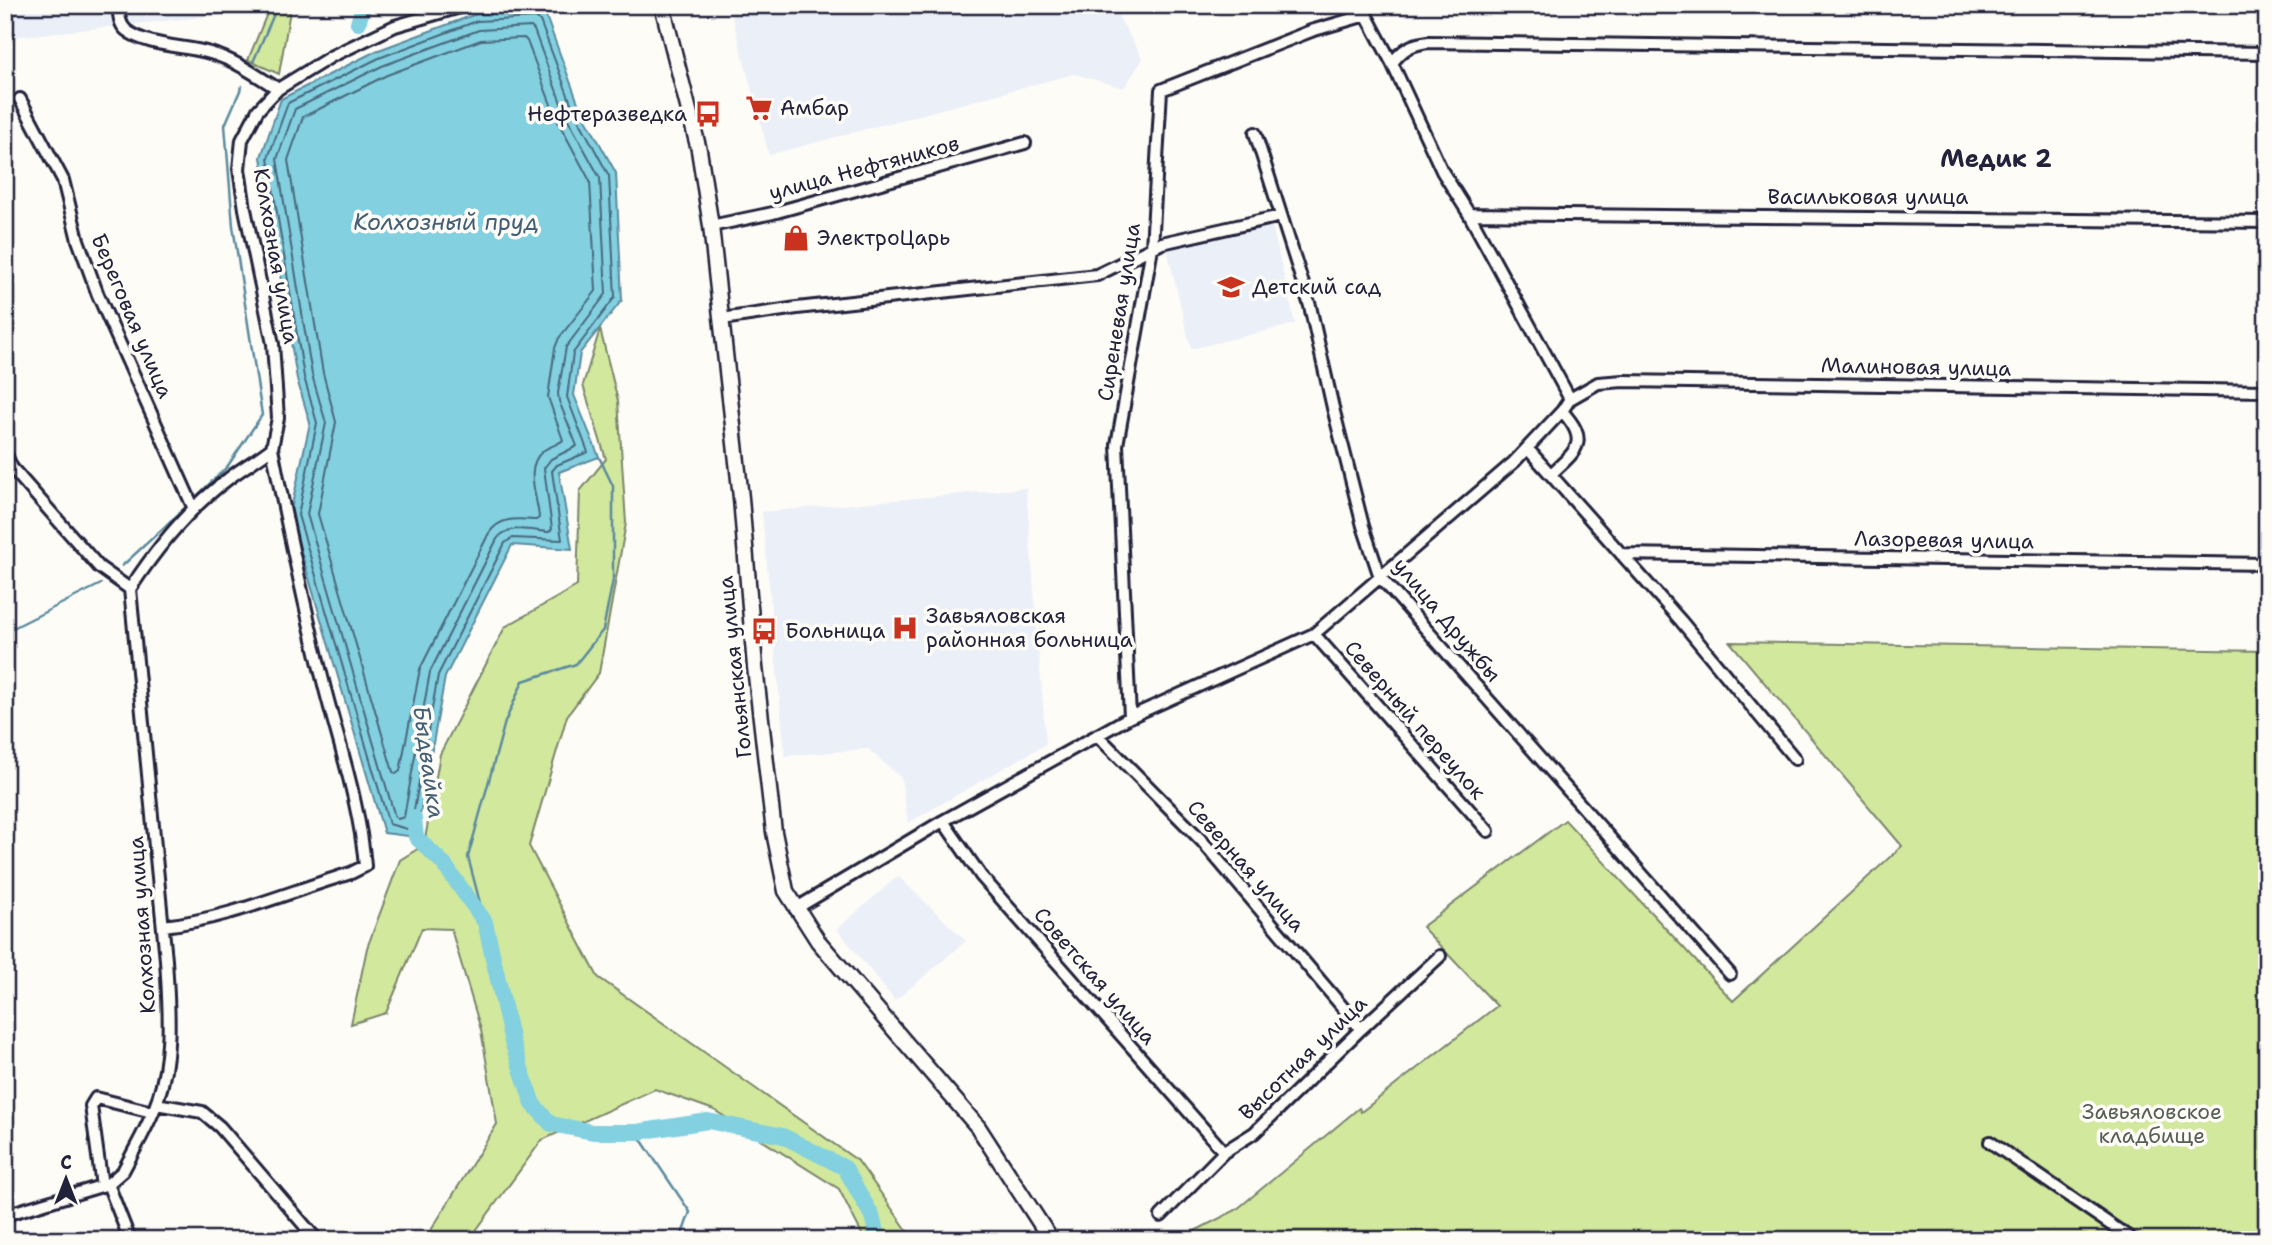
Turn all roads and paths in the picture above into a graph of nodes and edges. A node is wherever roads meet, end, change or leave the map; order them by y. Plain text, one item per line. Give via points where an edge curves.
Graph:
1 (118, 5) edge
2 (467, 5) edge
3 (662, 5) edge
4 (1364, 10) edge
5 (2267, 53) edge
6 (1392, 63) junction
7 (278, 89) junction
8 (20, 99) dead end
9 (1255, 132) dead end
10 (1026, 143) dead end
11 (1469, 214) junction
12 (1281, 216) junction
13 (2267, 222) edge
14 (711, 226) junction
15 (1152, 248) junction
16 (722, 319) junction
17 (2267, 391) edge
18 (1570, 399) junction
19 (1562, 411) junction
20 (272, 448) junction
21 (1527, 448) junction
22 (5, 453) edge
23 (1551, 474) junction
24 (194, 509) junction
25 (1621, 554) junction
26 (2267, 564) edge
27 (1380, 577) junction
28 (130, 589) junction
29 (1314, 634) junction
30 (1130, 716) junction
31 (1097, 735) junction
32 (1796, 759) dead end
33 (943, 821) junction
34 (1488, 831) dead end
35 (795, 909) junction
36 (163, 926) junction
37 (1440, 956) dead end
38 (1730, 974) dead end
39 (1361, 1029) junction
40 (154, 1108) junction
41 (1990, 1142) dead end
42 (1224, 1152) junction
43 (105, 1185) junction
44 (5, 1215) edge
45 (1161, 1216) dead end
46 (130, 1240) edge
47 (317, 1240) edge
48 (1051, 1240) edge
49 (2133, 1240) edge

1 - 7 street via 128,32 218,55
2 - 7 street, Колхозная улица via 396,26 332,56
3 - 14 main road, Гольянская улица via 699,150
4 - 6 street
4 - 15 street, Сиреневая улица via 1161,90
5 - 6 street via 1429,43 1413,44
6 - 11 street via 1442,170
7 - 20 street, Колхозная улица via 258,110 242,140 240,169 273,344 278,418
8 - 24 street, Береговая улица via 63,180 78,240 99,295
9 - 12 street, улица Дружбы
10 - 14 street, улица Нефтяников
11 - 13 street, Васильковая улица
11 - 18 street
12 - 15 street
12 - 27 street, улица Дружбы via 1310,306 1353,487
14 - 16 main road, Гольянская улица
15 - 16 street via 1097,275
15 - 30 street, Сиреневая улица via 1118,445
16 - 35 main road, Гольянская улица via 774,832 786,891
17 - 18 street, Малиновая улица via 1623,382 1598,383
18 - 19 street
19 - 21 street
19 - 23 street via 1576,427 1578,440 1573,454
20 - 24 street
20 - 36 street via 362,832 365,866 234,912
21 - 23 street
21 - 27 street
22 - 28 street via 12,468 99,567
23 - 25 street
24 - 28 street
25 - 26 street, Лазоревая улица
25 - 32 street
27 - 29 street
27 - 38 street, улица Дружбы
28 - 36 street, Колхозная улица
29 - 30 street
29 - 34 street, Северный переулок
30 - 31 street
31 - 33 street
31 - 39 street, Северная улица via 1202,841
33 - 35 street
33 - 42 street, Советская улица via 981,876
35 - 48 main road, Гольянская улица via 978,1127
36 - 40 street, Колхозная улица via 168,1049
37 - 39 street, Высотная улица
39 - 42 street, Высотная улица via 1254,1133
40 - 43 street, Колхозная улица via 123,1171
40 - 43 street via 96,1098 91,1106
40 - 47 street via 202,1112
41 - 49 street
42 - 45 street, Высотная улица
43 - 44 street
43 - 46 street

